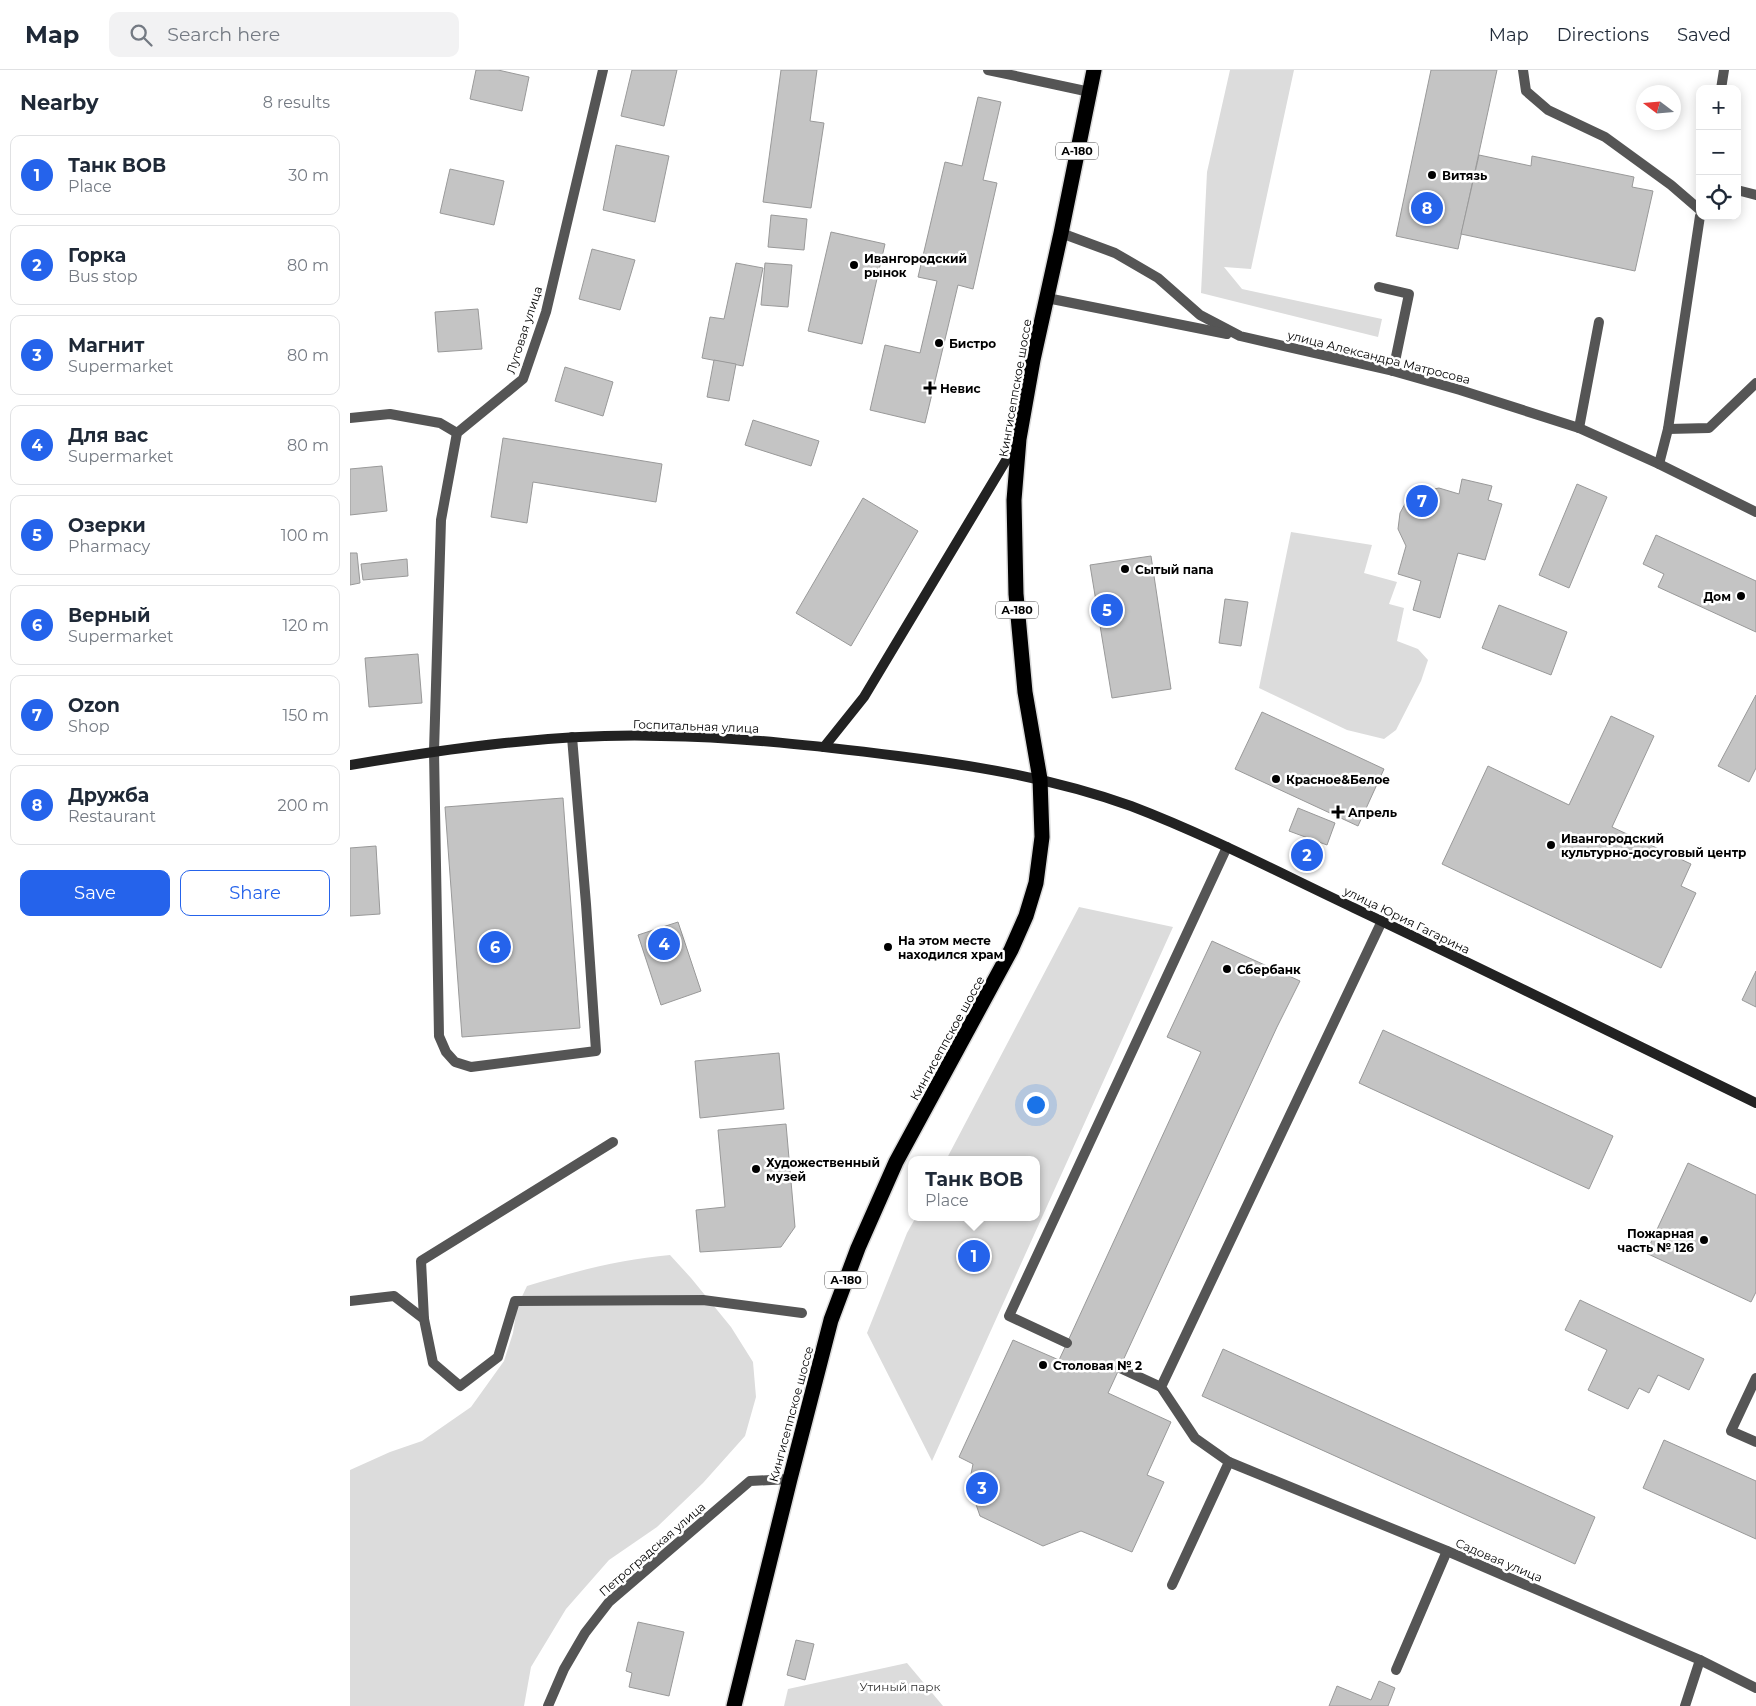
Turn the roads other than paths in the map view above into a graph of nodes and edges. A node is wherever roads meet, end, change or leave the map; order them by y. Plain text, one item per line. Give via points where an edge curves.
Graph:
1 (603, 70) edge
2 (988, 70) edge
3 (1094, 70) edge
4 (1523, 70) edge
5 (1724, 70) edge
6 (1722, 85) edge
7 (1090, 92) junction
8 (1741, 191) edge
9 (1756, 195) edge
10 (1696, 207) edge
11 (1699, 220) edge
12 (1061, 233) junction
13 (1379, 287) dead end
14 (1047, 298) junction
15 (1599, 322) dead end
16 (1240, 336) junction
17 (1393, 371) junction
18 (1756, 383) edge
19 (350, 418) edge
20 (1579, 428) junction
21 (1668, 429) junction
22 (457, 433) junction
23 (1019, 439) junction
24 (1659, 464) junction
25 (1756, 512) edge
26 (572, 738) junction
27 (824, 747) junction
28 (434, 751) junction
29 (350, 765) edge
30 (1040, 779) junction
31 (1227, 847) junction
32 (1382, 921) junction
33 (1756, 1103) edge
34 (613, 1142) dead end
35 (350, 1301) edge
36 (802, 1313) dead end
37 (424, 1319) junction
38 (1067, 1344) dead end
39 (1120, 1368) dead end
40 (1756, 1378) edge
41 (1161, 1387) junction
42 (1756, 1442) edge
43 (1229, 1462) junction
44 (790, 1479) junction
45 (1447, 1551) junction
46 (1172, 1585) dead end
47 (1700, 1660) junction
48 (1396, 1670) dead end
49 (1756, 1688) edge
50 (548, 1706) edge
51 (734, 1706) edge
52 (1685, 1706) edge

1 - 22 street, Луговая улица via 546,312 523,379
2 - 7 street
3 - 7 highway, Кингисеппское шоссе / А-180
4 - 10 street via 1526,90 1548,110 1605,137
5 - 6 street
7 - 12 highway, Кингисеппское шоссе / А-180
8 - 9 street
11 - 21 street
12 - 14 highway, Кингисеппское шоссе / А-180
12 - 16 street, улица Александра Матросова via 1115,253 1158,278 1200,315
13 - 17 street via 1409,294
14 - 16 street
14 - 23 highway, Кингисеппское шоссе / А-180
15 - 20 street
16 - 17 street, улица Александра Матросова
17 - 20 street, улица Александра Матросова
18 - 21 street via 1709,428
19 - 22 street via 390,414 440,423
20 - 24 street, улица Александра Матросова
21 - 24 street
22 - 28 street via 441,520
23 - 27 street via 864,697
23 - 30 highway, Кингисеппское шоссе / А-180 via 1014,500 1016,594 1025,692
24 - 25 street, улица Александра Матросова
26 - 27 street, Госпитальная улица via 658,735
26 - 28 street, Госпитальная улица
26 - 28 street via 596,1052 490,1066 471,1067 455,1062 438,1036
27 - 30 street, Госпитальная улица
28 - 29 street, Госпитальная улица
30 - 31 street, улица Юрия Гагарина via 1130,806
30 - 44 highway, Кингисеппское шоссе / А-180 via 1042,837 1036,883 1026,916 1012,950 896,1162 858,1248 831,1320
31 - 32 street, улица Юрия Гагарина
31 - 38 street via 1009,1316
32 - 33 street, улица Юрия Гагарина
32 - 41 street
34 - 37 street via 421,1261
35 - 37 street via 394,1296
36 - 37 street via 703,1300 514,1301 498,1356 460,1386 433,1363
39 - 41 street
40 - 42 street via 1731,1431
41 - 43 street, Садовая улица via 1195,1438
43 - 45 street, Садовая улица
43 - 46 street
44 - 50 street, Петроградская улица via 750,1481 609,1602 564,1669
44 - 51 highway, Кингисеппское шоссе / А-180
45 - 47 street, Садовая улица
45 - 48 street
47 - 49 street, Садовая улица
47 - 52 street

